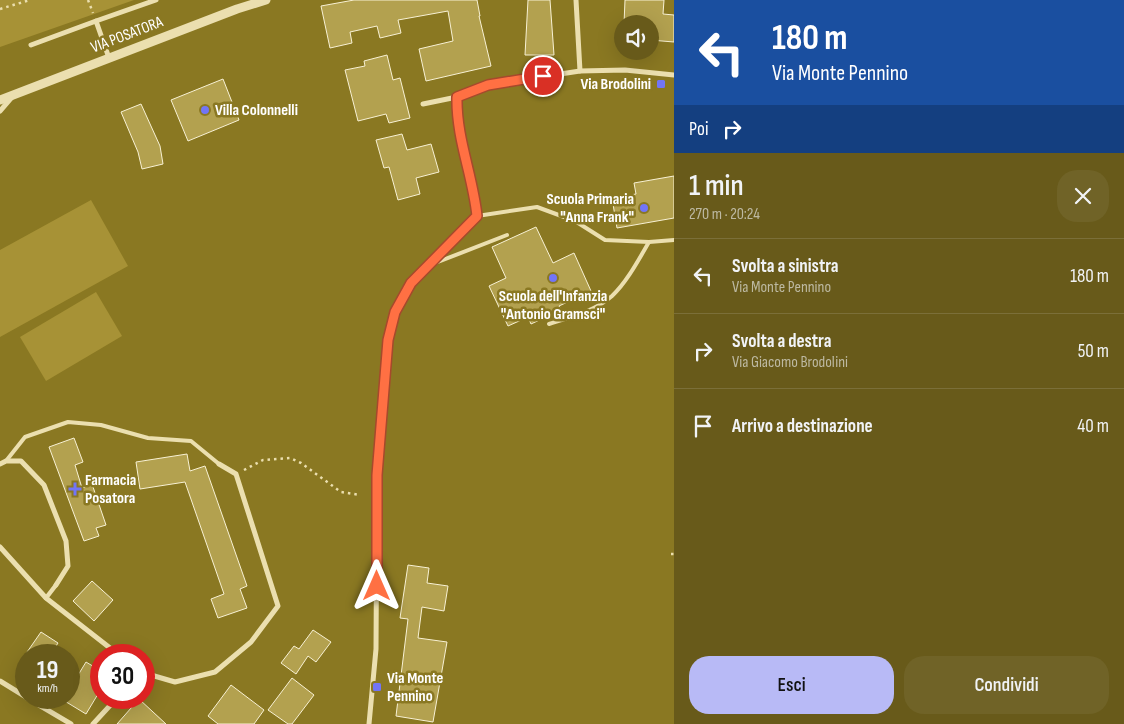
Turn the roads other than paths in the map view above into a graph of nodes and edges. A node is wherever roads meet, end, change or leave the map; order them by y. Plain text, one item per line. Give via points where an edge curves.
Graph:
1 (156, 0) edge
2 (266, 0) edge
3 (576, 0) edge
4 (96, 21) junction
5 (31, 45) dead end
6 (109, 58) junction
7 (580, 71) junction
8 (674, 75) edge
9 (12, 96) junction
10 (457, 97) junction
11 (0, 100) edge
12 (422, 104) dead end
13 (0, 111) edge
14 (477, 216) junction
15 (507, 235) dead end
16 (674, 240) edge
17 (649, 242) junction
18 (430, 265) junction
19 (549, 324) dead end
20 (6, 461) junction
21 (0, 464) edge
22 (219, 464) joint
23 (0, 547) edge
24 (56, 586) joint
25 (46, 598) junction
26 (104, 644) edge
27 (155, 676) edge
28 (0, 681) edge
29 (15, 690) edge
30 (47, 709) edge
31 (107, 709) edge
32 (71, 724) edge
33 (93, 724) edge
34 (369, 724) edge

1 - 4 street
2 - 6 street, VIA POSATORA
3 - 7 street
4 - 5 street
4 - 6 street
6 - 9 street, VIA POSATORA
7 - 8 street via 626,70
7 - 10 street via 488,85
9 - 11 street, VIA POSATORA
9 - 13 street
10 - 12 street
10 - 14 street via 456,118
14 - 17 lane via 537,207 575,221 605,240
14 - 18 street
15 - 18 lane
16 - 17 lane
17 - 19 lane via 613,296 590,310
18 - 34 street via 411,283 399,304 388,340 377,475 376,650
20 - 21 street
20 - 22 lane via 24,437 68,422 101,425 148,438 191,441
20 - 24 street via 21,461 44,485 66,541 68,566
22 - 27 street via 236,474 278,606 250,642 215,672 175,682
23 - 25 street
24 - 25 street
25 - 26 street
28 - 29 street
30 - 32 street
31 - 33 street

